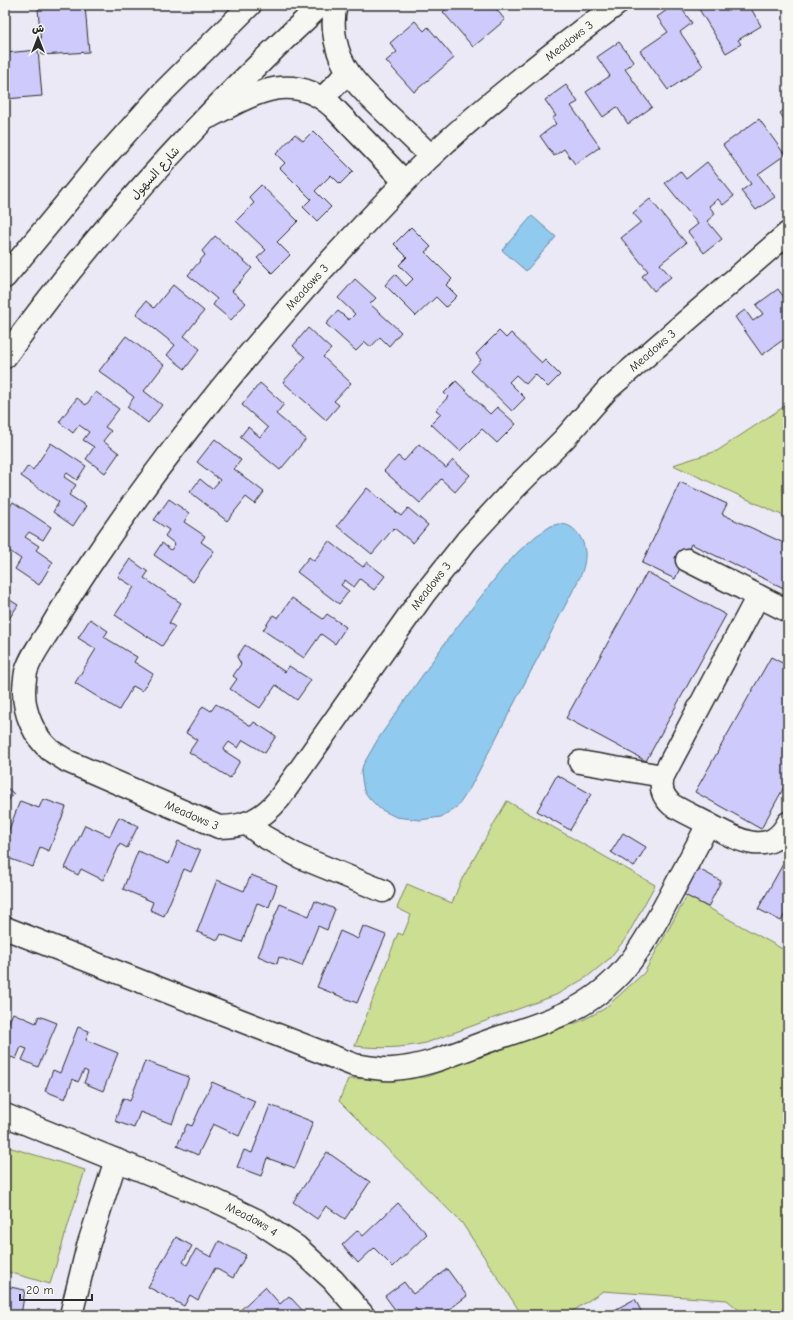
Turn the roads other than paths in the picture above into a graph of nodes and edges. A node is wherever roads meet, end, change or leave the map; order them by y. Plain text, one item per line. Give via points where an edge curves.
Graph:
1 (250, 5) edge
2 (321, 5) edge
3 (336, 5) edge
4 (616, 5) edge
5 (348, 72) junction
6 (323, 98) junction
7 (204, 119) junction
8 (431, 156) junction
9 (404, 181) junction
10 (788, 233) edge
11 (5, 277) edge
12 (5, 357) edge
13 (687, 560) dead end
14 (758, 596) junction
15 (788, 611) edge
16 (580, 762) dead end
17 (663, 776) junction
18 (246, 823) junction
19 (788, 823) edge
20 (708, 824) junction
21 (383, 891) dead end
22 (5, 928) edge
23 (5, 1115) edge
24 (116, 1160) junction
25 (71, 1315) edge
26 (363, 1315) edge

1 - 11 street via 164,92 96,166
2 - 7 street, شارع السهول
3 - 5 street via 336,43
4 - 8 street, Meadows 3 via 527,74
5 - 6 street
5 - 8 street via 370,98
6 - 7 street via 305,90 286,87 267,90 249,96
6 - 9 street
7 - 12 street, شارع السهول via 112,221
8 - 9 street, Meadows 3
9 - 18 street, Meadows 3 via 244,359 151,477 72,593 26,672 24,693 27,714 36,733 49,749 67,761 219,827 233,827
10 - 18 street, Meadows 3 via 608,389 467,540 424,594 279,799 259,818
13 - 14 street
14 - 15 street
14 - 17 street
16 - 17 street
17 - 20 street via 662,792 666,799 672,805
18 - 21 street via 300,857
19 - 20 street via 777,837 765,843 752,844 738,840
20 - 22 street via 650,935 635,957 597,994 574,1009 549,1019 416,1066 393,1069 354,1066
23 - 24 street, Meadows 4
24 - 25 street via 88,1246
24 - 26 street, Meadows 4 via 212,1198 256,1220 297,1247 333,1280

